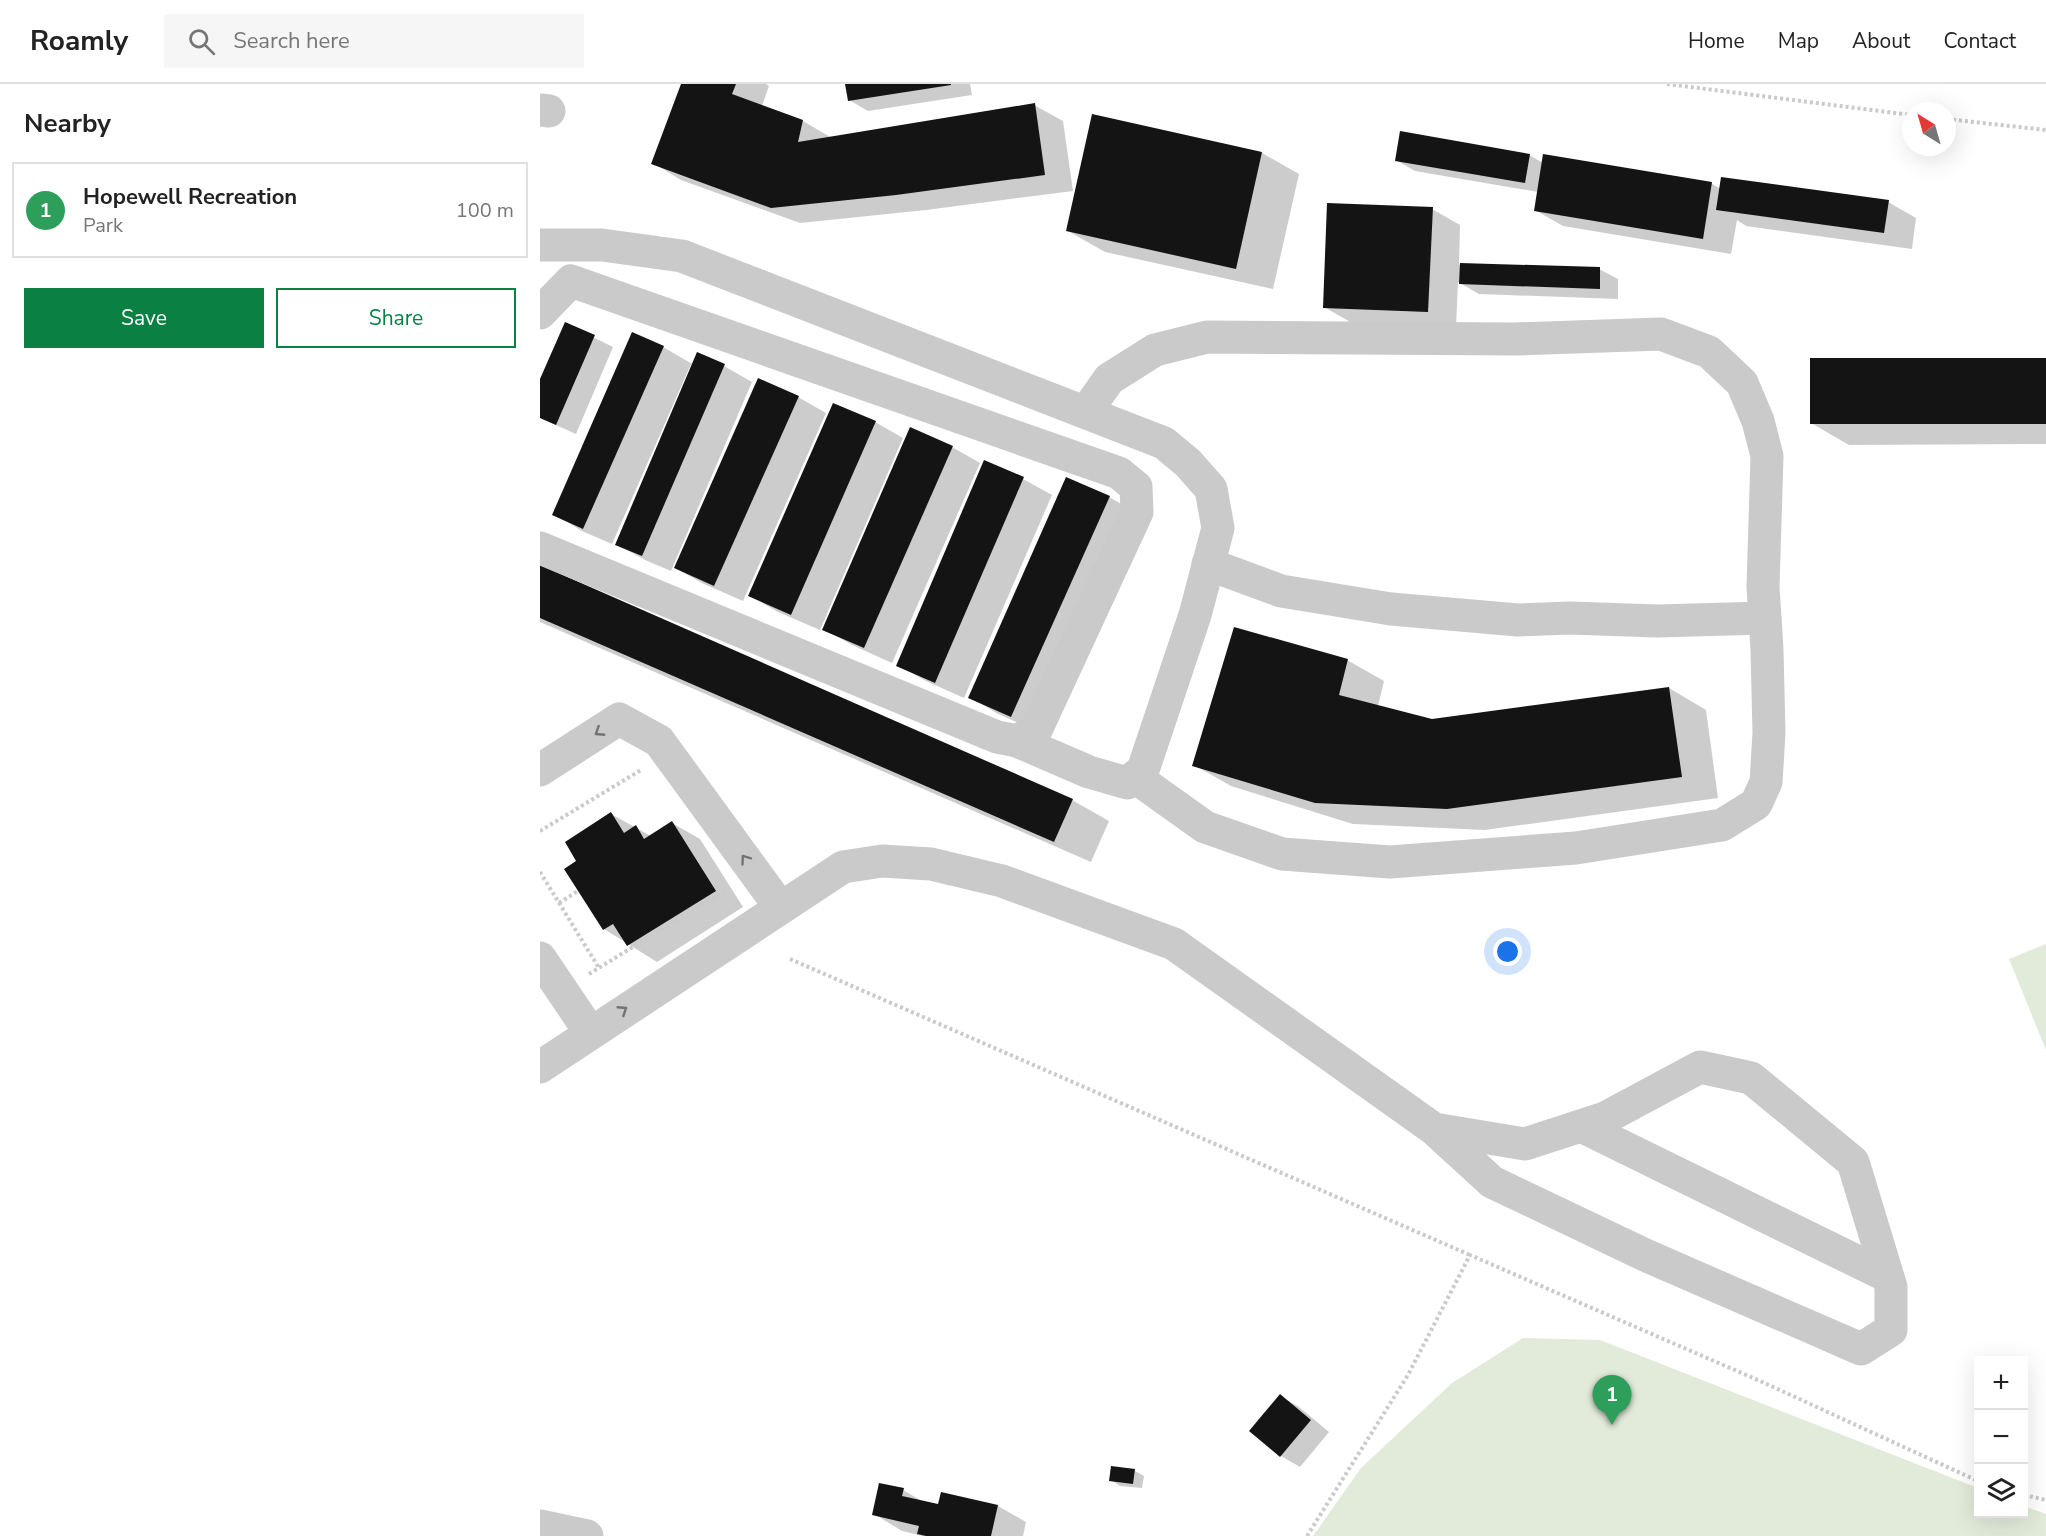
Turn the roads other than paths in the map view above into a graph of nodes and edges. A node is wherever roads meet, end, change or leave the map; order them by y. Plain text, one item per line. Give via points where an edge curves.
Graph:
1 (540, 244) edge
2 (578, 245) junction
3 (570, 282) junction
4 (540, 313) edge
5 (1086, 412) junction
6 (540, 548) edge
7 (1208, 564) junction
8 (1765, 618) junction
9 (1017, 741) junction
10 (540, 770) edge
11 (1135, 777) junction
12 (780, 907) junction
13 (540, 958) edge
14 (590, 1032) junction
15 (540, 1067) edge
16 (1581, 1126) junction
17 (1434, 1129) junction
18 (1887, 1276) junction
19 (540, 1526) edge
20 (587, 1536) edge

1 - 2 street
2 - 3 street
2 - 5 street via 682,255
3 - 4 street
3 - 9 street via 1119,473 1136,488 1137,513 1036,730
5 - 7 street via 1164,443 1211,489 1218,528
5 - 8 street via 1109,379 1155,350 1207,337 1515,339 1660,334 1709,352 1742,383 1758,421 1767,456 1762,587
6 - 9 street via 997,737
7 - 8 street via 1281,591 1391,609 1518,620
7 - 11 street via 1143,770
8 - 11 street via 1769,733 1766,782 1755,804 1722,825 1576,848 1390,862 1282,854 1205,827
9 - 11 street via 1089,772 1127,783
12 -> 10 street via 659,741 619,719
14 -> 12 street
12 - 17 street via 843,867 882,861 931,864 1002,881 1174,944
13 - 14 street
14 - 15 street
16 - 17 street via 1525,1144
16 - 18 street
16 - 18 street via 1605,1119 1700,1067 1751,1078 1852,1162
17 - 18 street via 1492,1182 1646,1255 1861,1349 1891,1330 1891,1287
19 - 20 street

